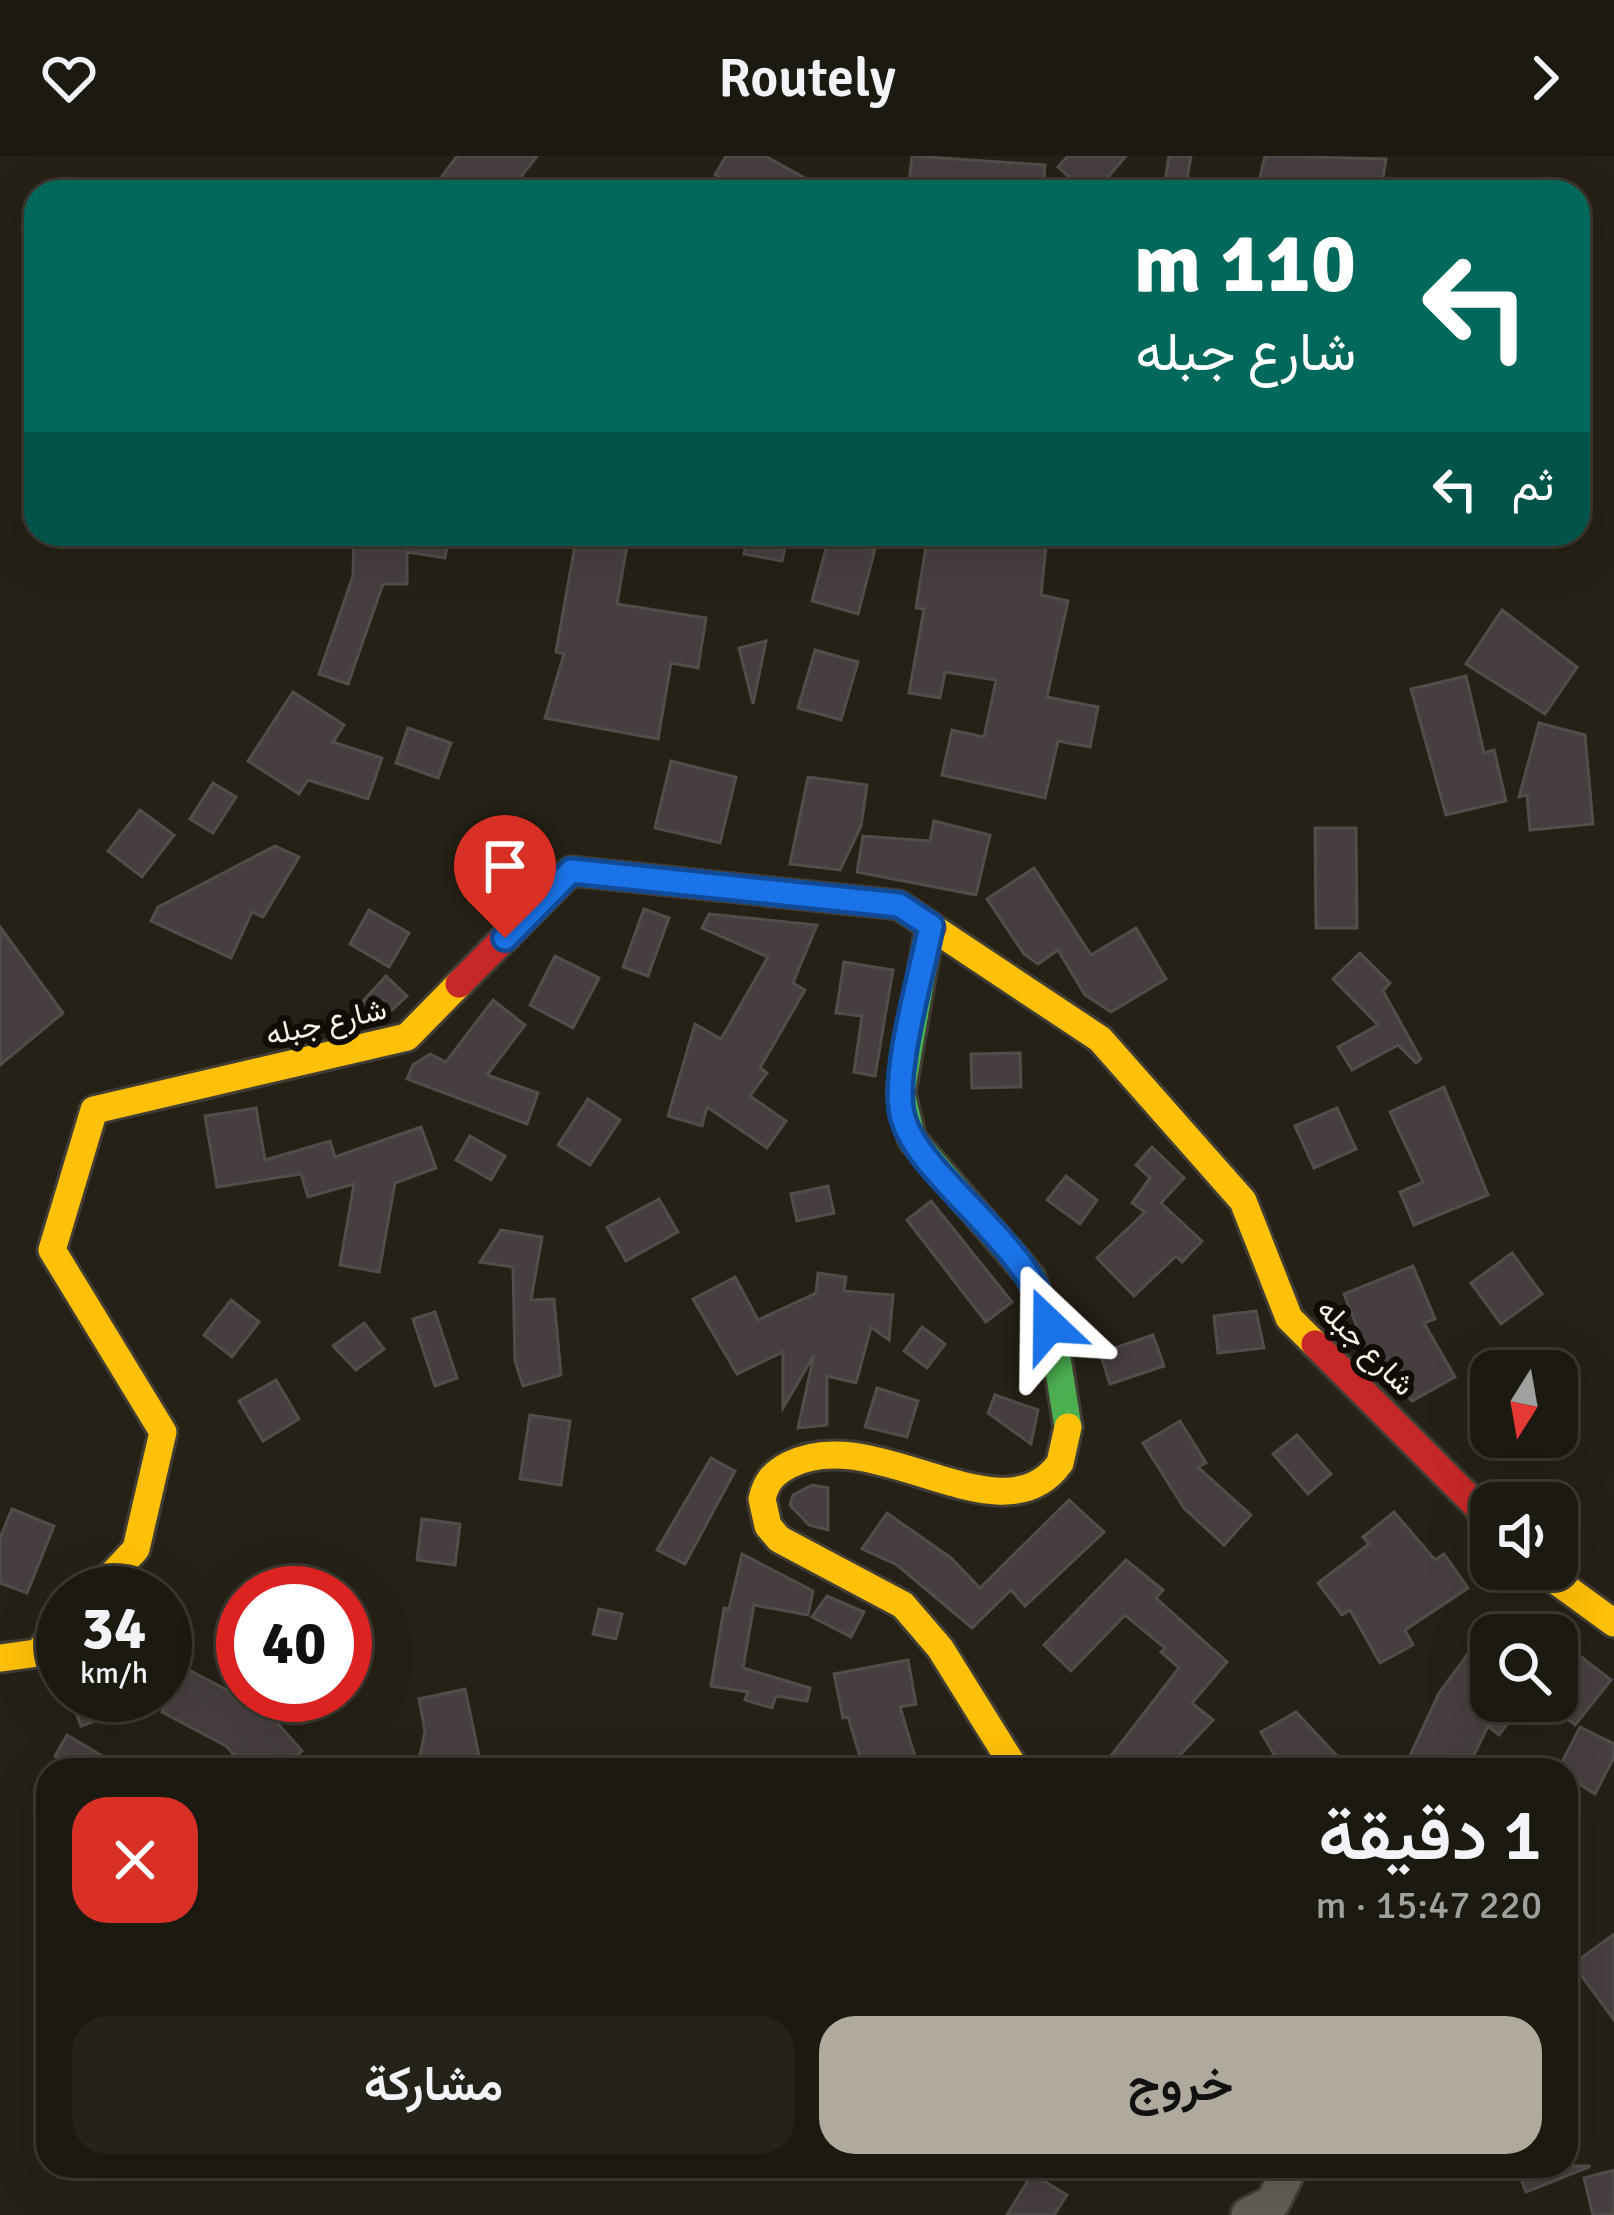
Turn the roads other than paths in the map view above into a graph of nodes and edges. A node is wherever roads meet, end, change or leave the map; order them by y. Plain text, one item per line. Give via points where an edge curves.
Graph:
1 (931, 926) junction
2 (1470, 1499) edge
3 (120, 1566) edge
4 (1562, 1590) edge
5 (1614, 1623) edge
6 (36, 1653) edge
7 (0, 1658) edge
8 (1008, 1758) edge
9 (1290, 2178) edge
10 (1248, 2215) edge

1 - 2 main road, شارع جبله via 1100,1039 1243,1202 1289,1318
1 - 3 main road, شارع جبله via 899,905 571,871 407,1037 94,1110 52,1250 163,1432 136,1550
1 - 8 main road via 901,1109 912,1138 1040,1293 1066,1449 1047,1479 1014,1492 885,1459 804,1456 771,1476 762,1514 787,1544 879,1588 918,1620
4 - 5 main road
6 - 7 main road
9 - 10 street via 1273,2202

